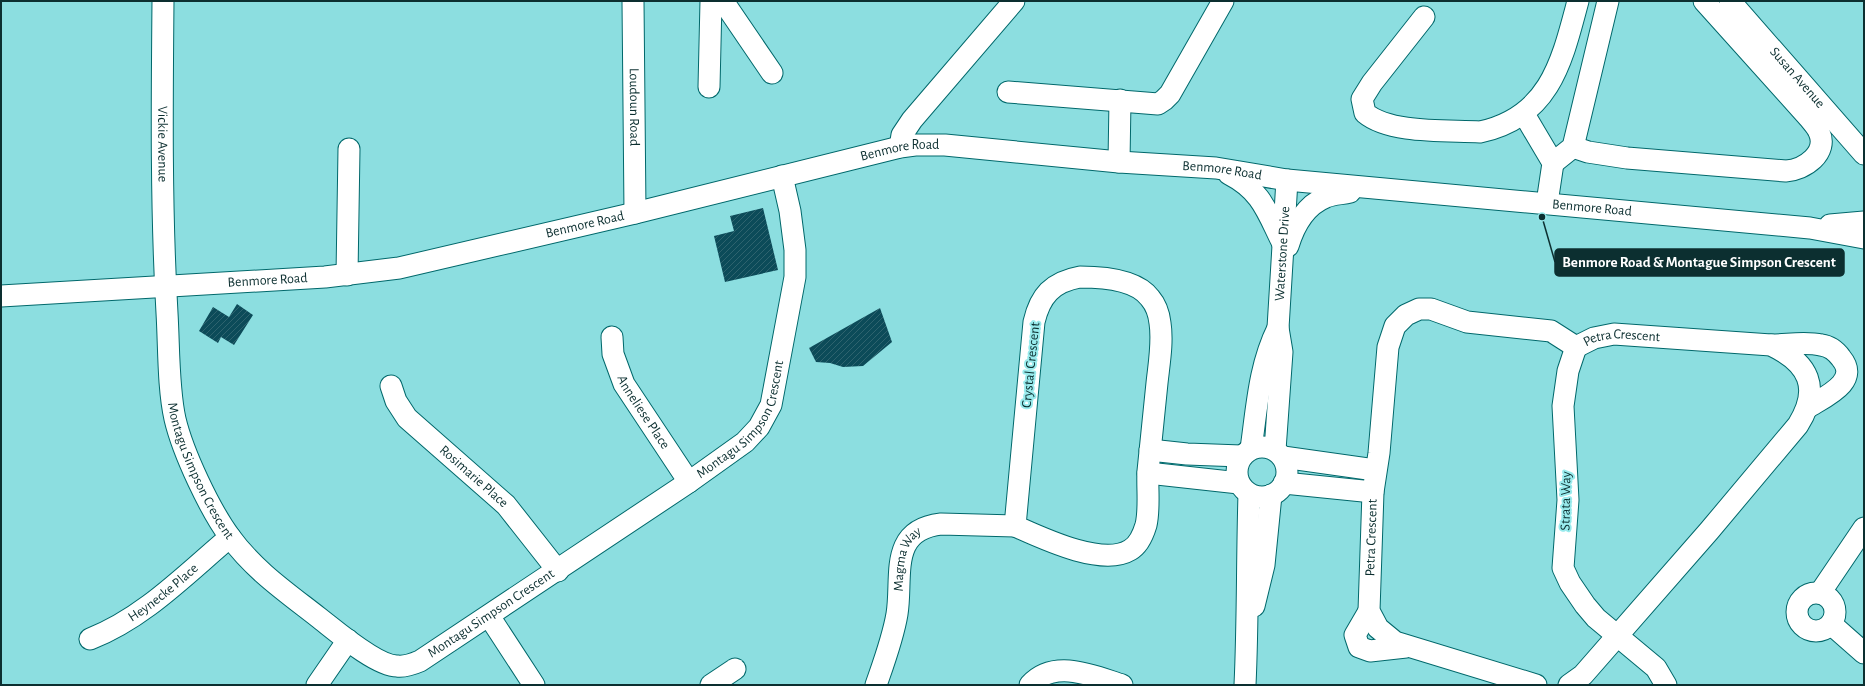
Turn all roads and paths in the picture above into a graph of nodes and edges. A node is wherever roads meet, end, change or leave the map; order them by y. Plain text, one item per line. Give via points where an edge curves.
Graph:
1 (164, 1) edge
2 (633, 1) edge
3 (711, 1) edge
4 (723, 1) edge
5 (1014, 1) edge
6 (1223, 1) edge
7 (1578, 1) edge
8 (1608, 1) edge
9 (1704, 1) edge
10 (1730, 1) edge
11 (1424, 17) dead end
12 (772, 73) dead end
13 (709, 87) dead end
14 (1008, 92) dead end
15 (1120, 100) junction
16 (1524, 114) junction
17 (1573, 146) junction
18 (900, 147) junction
19 (349, 149) dead end
20 (1864, 154) edge
21 (1119, 162) junction
22 (1553, 163) junction
23 (1216, 168) junction
24 (782, 176) junction
25 (1287, 180) junction
26 (1369, 188) junction
27 (1546, 203) junction
28 (634, 213) junction
29 (1864, 222) edge
30 (1810, 228) junction
31 (1864, 238) edge
32 (1283, 254) junction
33 (347, 275) junction
34 (166, 287) junction
35 (1, 296) edge
36 (1278, 328) junction
37 (612, 337) dead end
38 (1771, 345) junction
39 (1576, 348) junction
40 (391, 386) dead end
41 (1807, 408) junction
42 (1150, 450) junction
43 (1246, 453) junction
44 (1279, 454) junction
45 (1375, 470) junction
46 (1148, 473) junction
47 (689, 482) junction
48 (1244, 488) junction
49 (1278, 489) junction
50 (1373, 492) junction
51 (1015, 526) junction
52 (1864, 528) edge
53 (230, 537) junction
54 (558, 571) junction
55 (1820, 593) junction
56 (1369, 611) junction
57 (489, 616) junction
58 (1248, 623) junction
59 (1831, 624) junction
60 (1616, 635) junction
61 (90, 639) dead end
62 (348, 640) junction
63 (1406, 647) junction
64 (1864, 654) edge
65 (735, 669) dead end
66 (317, 685) edge
67 (534, 685) edge
68 (711, 685) edge
69 (876, 685) edge
70 (1030, 685) edge
71 (1122, 685) edge
72 (1245, 685) edge
73 (1536, 685) edge
74 (1569, 685) edge
75 (1666, 685) edge

1 - 34 street, Vickie Avenue
2 - 28 street, Loudoun Road
3 - 13 street
4 - 12 street
5 - 18 street via 905,128
6 - 15 street via 1170,94 1164,100 1151,104
7 - 16 street via 1565,50 1556,72 1543,94
8 - 17 street
9 - 17 street via 1810,119 1821,140 1819,151 1813,158 1797,170 1786,172 1627,158 1588,152
10 - 20 street, Susan Avenue
11 - 16 street via 1362,98 1365,113 1379,122 1395,127 1480,132
14 - 15 street
15 - 21 street
16 - 22 street
17 - 22 street
18 - 21 street, Benmore Road via 922,144 946,145
18 - 24 street, Benmore Road
19 - 33 street
21 - 23 street, Benmore Road
22 - 27 street
23 - 25 street, Benmore Road
23 - 32 street via 1246,184 1256,193
24 - 28 street, Benmore Road
24 - 47 street, Montagu Simpson Crescent via 790,211 796,264 794,290 771,405 759,427 746,442
25 - 26 street, Benmore Road
25 - 32 street, Waterstone Drive
26 - 27 street, Benmore Road
26 - 32 street via 1326,197 1312,205 1300,219
27 - 30 street, Benmore Road
28 - 33 street, Benmore Road via 399,268
29 - 30 street, Benmore Road
30 - 31 street, Benmore Road
32 - 36 street, Waterstone Drive
33 - 34 street, Benmore Road
34 - 35 street, Benmore Road
34 - 53 street, Montagu Simpson Crescent via 175,418 197,474
36 - 43 street, Waterstone Drive via 1269,346 1261,377
36 - 44 street, Waterstone Drive via 1282,352
37 - 47 street, Anneliese Place via 613,354 624,384
38 - 39 street, Petra Crescent via 1614,334 1594,338
38 - 41 street, Petra Crescent via 1793,358 1805,372 1811,390
38 - 41 street via 1821,345 1830,348 1843,360 1845,382
39 - 45 street, Petra Crescent via 1551,332 1467,322 1431,309 1418,309 1406,315 1395,326 1390,337 1379,453
39 - 60 street, Strata Way via 1568,371 1563,406 1568,500 1563,568 1584,605
40 - 54 street, Rosimarie Place via 396,401 407,418 506,505
41 - 60 street, Petra Crescent via 1798,425 1709,531
42 - 43 street via 1187,454
42 - 46 street, Crystal Crescent
42 - 51 street, Crystal Crescent via 1160,350 1157,309 1150,296 1135,286 1097,277 1080,277 1061,283 1047,293 1038,305 1034,322
43 - 44 street via 1263,446
43 - 48 street via 1236,469
44 - 45 street
44 - 49 street via 1287,470
45 - 50 street, Petra Crescent
46 - 48 street
46 - 51 street, Crystal Crescent via 1146,523 1141,540 1124,553 1101,554 1074,550
47 - 54 street, Montagu Simpson Crescent
48 - 49 street via 1264,497
48 - 58 street
49 - 50 street
49 - 58 street via 1262,571
50 - 56 street, Petra Crescent
51 - 69 street, Magma Way via 930,525 913,535 905,544 901,556 897,614
52 - 55 street
53 - 61 street, Heynecke Place via 133,618 111,631
53 - 62 street, Montagu Simpson Crescent via 265,576
54 - 57 street, Montagu Simpson Crescent
55 - 59 street via 1826,595 1834,606 1836,612
55 - 59 street via 1803,598 1797,609 1799,622 1808,630 1814,631 1821,631
56 - 63 street via 1373,621 1386,636
56 - 63 street via 1355,635 1359,647 1370,651
57 - 62 street, Montagu Simpson Crescent via 420,662 410,665 388,665
57 - 67 street
58 - 72 street
59 - 64 street
60 - 74 street, Petra Crescent via 1583,675
60 - 75 street, Strata Way via 1656,668
62 - 66 street
63 - 73 street
65 - 68 street
70 - 71 street via 1048,673 1065,670

